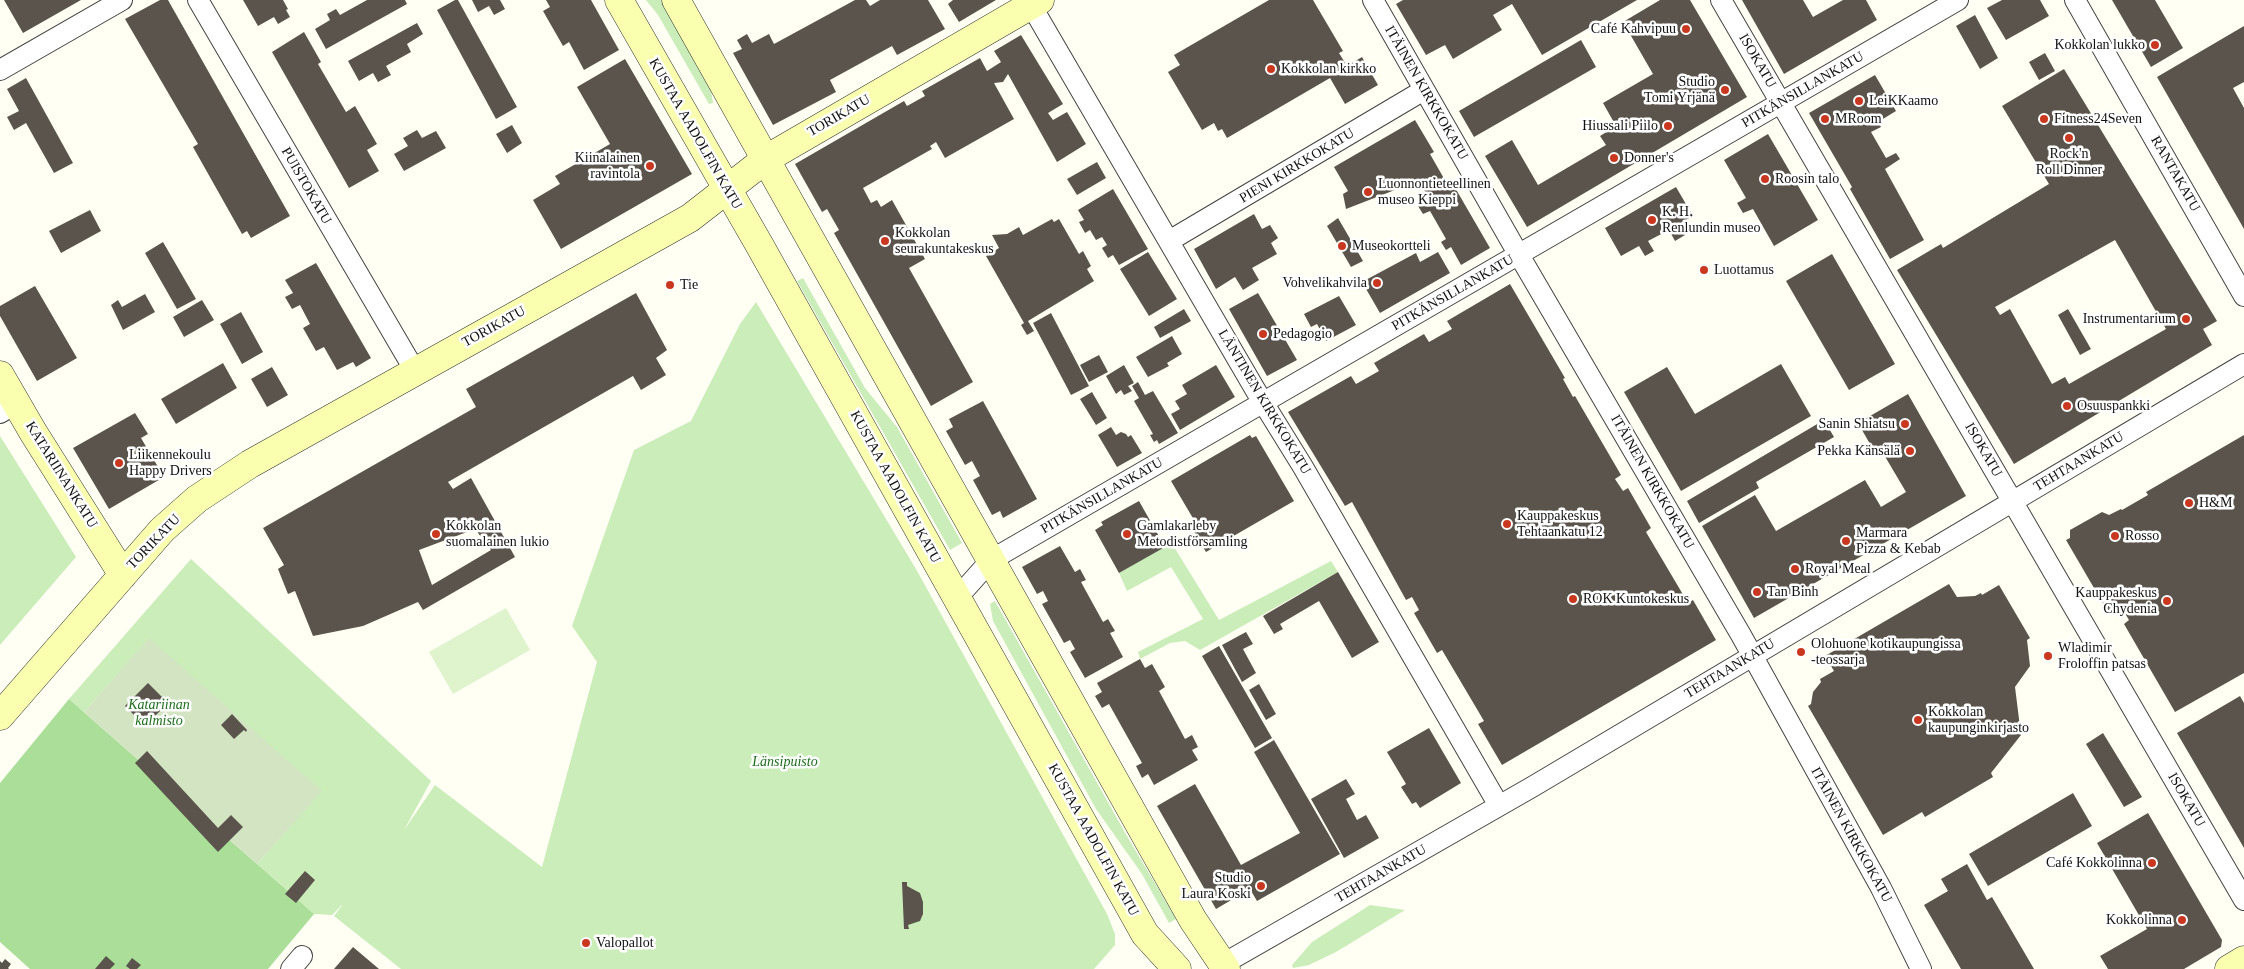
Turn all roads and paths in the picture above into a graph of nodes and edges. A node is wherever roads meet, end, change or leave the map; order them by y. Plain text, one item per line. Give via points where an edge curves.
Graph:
1 (122, 0) edge
2 (198, 0) edge
3 (619, 0) edge
4 (676, 0) edge
5 (1373, 0) edge
6 (1721, 0) edge
7 (1958, 0) edge
8 (2075, 0) edge
9 (1033, 2) edge
10 (0, 70) edge
11 (1424, 90) junction
12 (1781, 102) junction
13 (766, 159) junction
14 (727, 190) junction
15 (1169, 242) junction
16 (1519, 254) junction
17 (2244, 296) edge
18 (2244, 364) edge
19 (415, 371) junction
20 (0, 374) edge
21 (1264, 403) junction
22 (8, 408) edge
23 (2013, 501) junction
24 (991, 560) junction
25 (123, 575) junction
26 (958, 598) junction
27 (1753, 656) junction
28 (0, 716) edge
29 (1498, 804) junction
30 (2244, 900) edge
31 (2244, 960) edge
32 (1221, 967) edge
33 (1177, 969) edge
34 (1921, 969) edge
35 (2229, 969) edge

1 - 10 street
2 - 19 street, PUISTOKATU
3 - 14 main road, KUSTAA AADOLFIN KATU
4 - 13 main road
5 - 11 street, ITÄINEN KIRKKOKATU
6 - 12 street, ISOKATU
7 - 12 street, PITKÄNSILLANKATU
8 - 17 street, RANTAKATU
9 - 13 main road, TORIKATU
9 - 15 street, LÄNTINEN KIRKKOKATU
11 - 15 street, PIENI KIRKKOKATU
11 - 16 street, ITÄINEN KIRKKOKATU
12 - 16 street, PITKÄNSILLANKATU
12 - 23 street, ISOKATU
13 - 14 main road, TORIKATU
13 - 24 main road
14 - 19 main road, TORIKATU via 690,218
14 - 26 main road, KUSTAA AADOLFIN KATU
15 - 21 street, LÄNTINEN KIRKKOKATU
16 - 21 street, PITKÄNSILLANKATU
16 - 27 street, ITÄINEN KIRKKOKATU
18 - 23 street, TEHTAANKATU
19 - 25 main road, TORIKATU via 250,464 197,499 162,530
20 - 22 main road, KATARIINANKATU
21 - 24 street, PITKÄNSILLANKATU
21 - 29 street, LÄNTINEN KIRKKOKATU
22 - 25 main road, KATARIINANKATU
23 - 27 street, TEHTAANKATU
23 - 30 street, ISOKATU
24 - 26 street, PITKÄNSILLANKATU
24 - 32 main road
25 - 28 main road, TORIKATU
26 - 33 main road, KUSTAA AADOLFIN KATU via 1145,934
27 - 29 street, TEHTAANKATU
27 - 34 street, ITÄINEN KIRKKOKATU via 1881,888
29 - 32 street, TEHTAANKATU
31 - 35 main road

